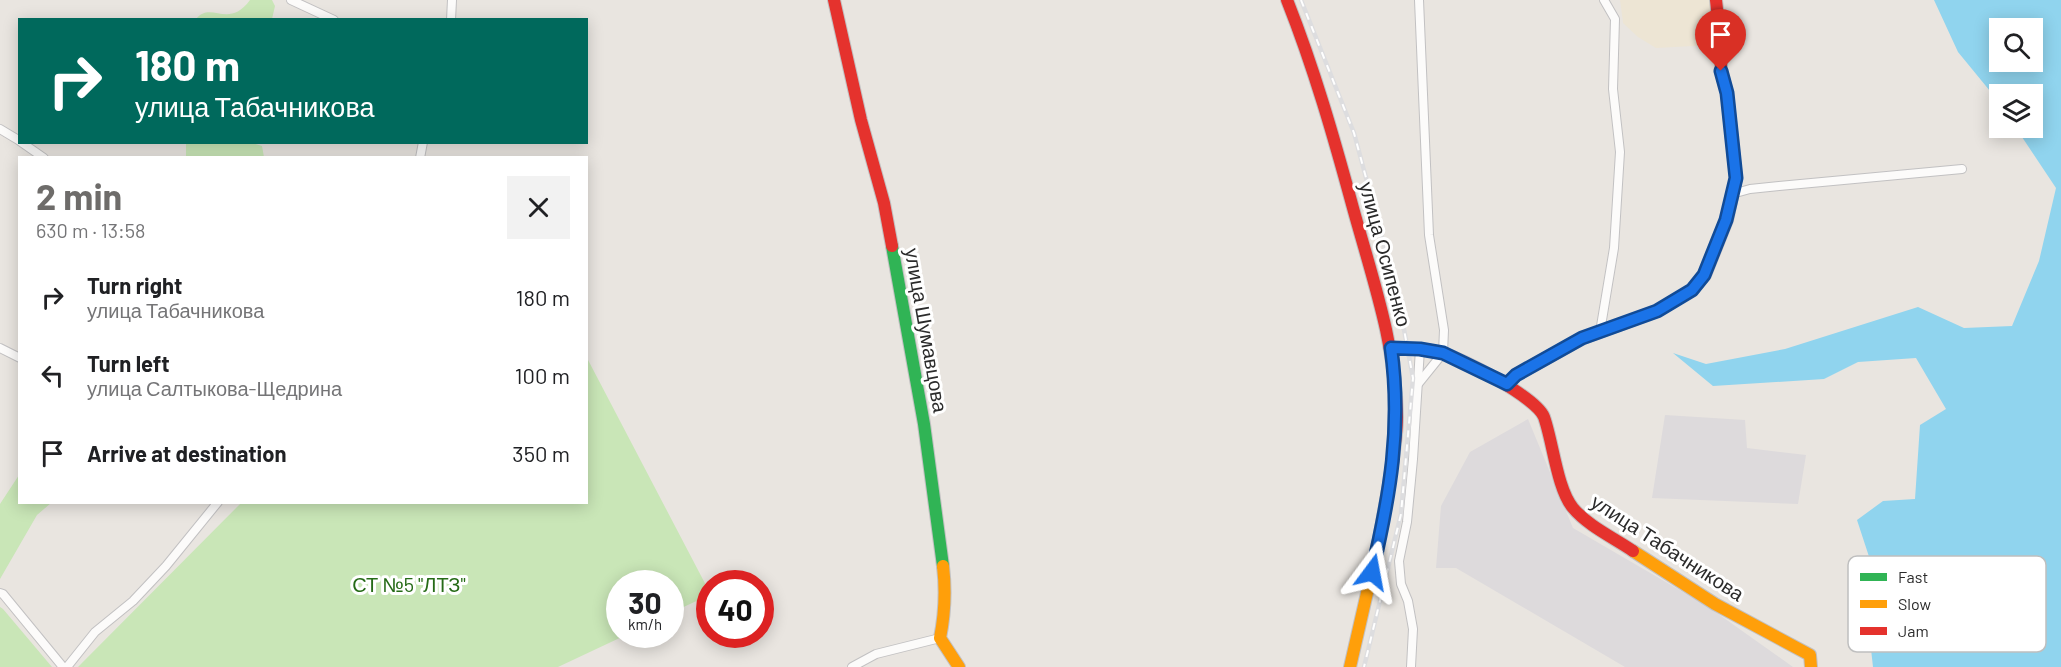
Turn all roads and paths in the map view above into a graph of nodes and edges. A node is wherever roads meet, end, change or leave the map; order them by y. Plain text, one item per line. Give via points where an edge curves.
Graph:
1 (291, 0) edge
2 (453, 0) edge
3 (834, 0) edge
4 (1287, 0) edge
5 (1419, 0) edge
6 (1604, 0) edge
7 (1716, 0) edge
8 (330, 18) edge
9 (451, 18) edge
10 (0, 129) edge
11 (18, 141) edge
12 (23, 144) edge
13 (41, 156) edge
14 (1962, 169) dead end
15 (1732, 194) junction
16 (1600, 332) junction
17 (0, 348) edge
18 (1391, 348) junction
19 (1420, 349) junction
20 (1443, 353) junction
21 (18, 357) edge
22 (1418, 384) junction
23 (1507, 384) junction
24 (216, 504) edge
25 (0, 593) edge
26 (940, 638) junction
27 (63, 667) edge
28 (67, 667) edge
29 (852, 667) edge
30 (959, 667) edge
31 (1350, 667) edge
32 (1411, 667) edge
33 (1811, 667) edge

1 - 8 street
2 - 9 street
3 - 26 street, улица Шумавцова via 884,203 924,424 945,583
4 - 18 street, улица Осипенко via 1327,114
5 - 20 street, улица Осипенко via 1429,235 1444,330
6 - 16 street via 1615,19 1613,89 1620,152 1614,248
7 - 15 street via 1736,178
10 - 11 street
12 - 13 street
14 - 15 street via 1750,189
15 - 16 street via 1722,234 1704,275 1692,290 1657,311
16 - 23 street via 1582,338
17 - 21 street
18 - 19 street, улица Табачникова
18 - 31 street, улица Осипенко via 1397,419 1391,472
19 - 20 street, улица Табачникова
19 - 22 street
20 - 22 street
20 - 23 street, улица Табачникова
22 - 32 street via 1407,522 1399,561 1413,629
23 - 33 street, улица Табачникова via 1543,414 1563,490 1583,518 1715,604 1809,655
24 - 28 street via 166,566 133,601 94,632
25 - 27 street
26 - 29 street via 876,654
26 - 30 street

